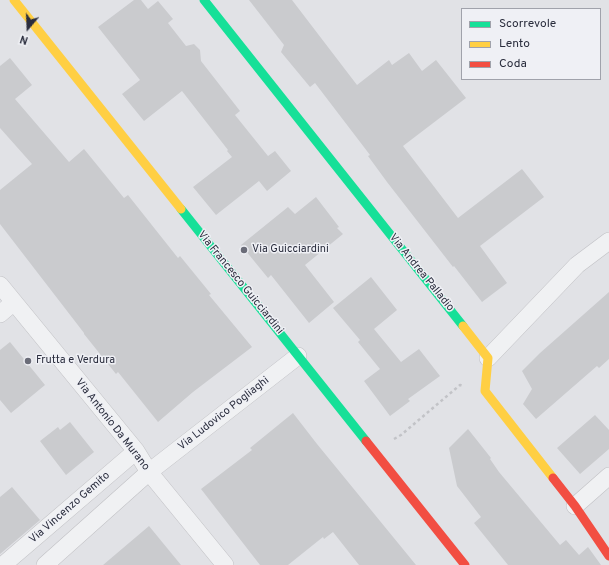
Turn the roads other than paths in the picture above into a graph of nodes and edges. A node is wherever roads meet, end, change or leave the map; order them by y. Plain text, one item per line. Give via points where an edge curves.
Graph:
1 (14, 0) edge
2 (204, 0) edge
3 (609, 242) edge
4 (0, 284) edge
5 (14, 302) junction
6 (0, 314) edge
7 (298, 356) junction
8 (488, 358) junction
9 (136, 451) junction
10 (149, 472) junction
11 (609, 476) edge
12 (575, 506) junction
13 (609, 556) edge
14 (3, 565) edge
15 (45, 565) edge
16 (225, 565) edge
17 (465, 565) edge

1 - 7 street, Via Francesco Guicciardini
2 - 8 street, Via Andrea Palladio
3 - 8 street via 577,265
4 - 5 street, Via Antonio Da Murano
5 - 6 street
5 - 9 street, Via Antonio Da Murano
7 - 10 street, Via Ludovico Pogliaghi
7 - 17 street, Via Francesco Guicciardini
8 - 12 street via 485,391
9 - 10 street, Via Antonio Da Murano
9 - 14 street, Via Vincenzo Gemito
10 - 15 street
10 - 16 street, Via Antonio Da Murano
11 - 12 street
12 - 13 street

